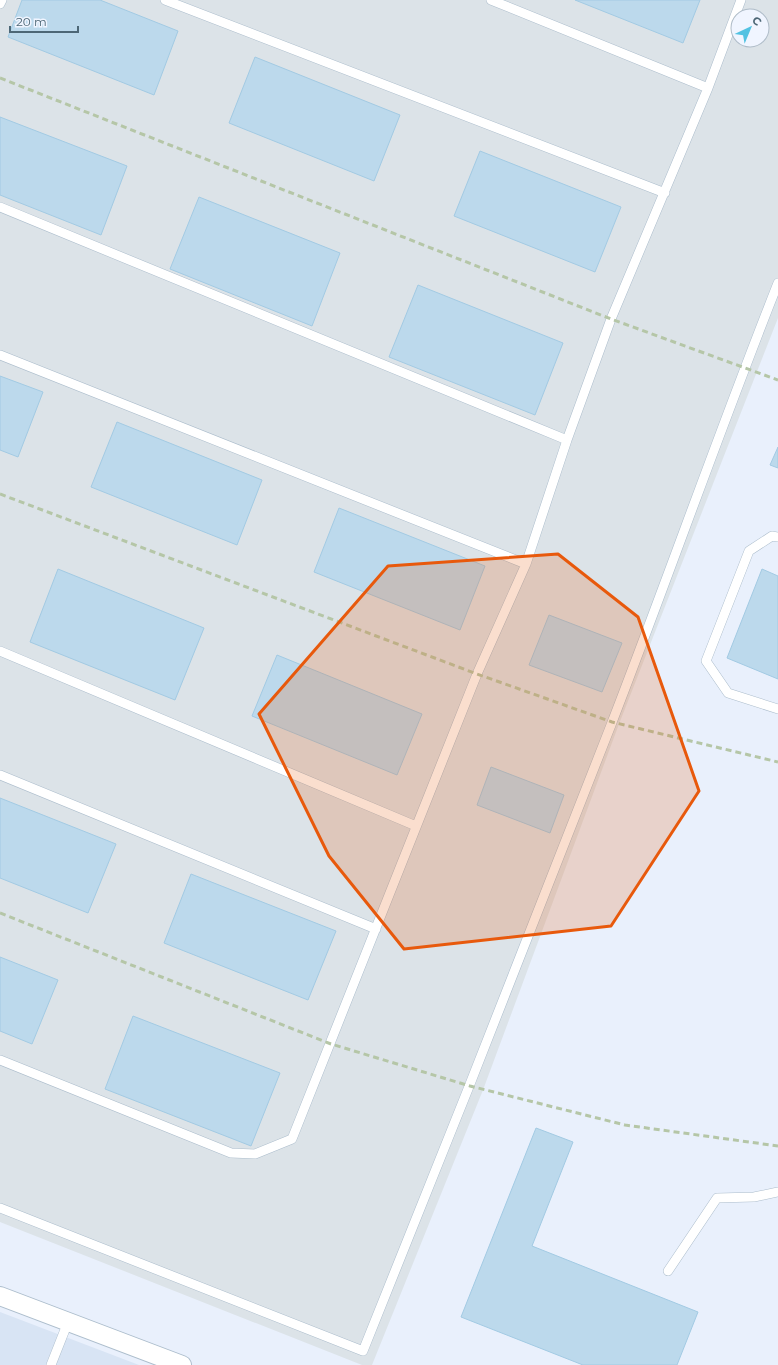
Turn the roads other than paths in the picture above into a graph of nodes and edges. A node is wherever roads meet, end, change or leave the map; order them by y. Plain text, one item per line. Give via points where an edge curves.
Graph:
1 (2, 0) edge
2 (165, 0) edge
3 (491, 0) edge
4 (741, 0) edge
5 (0, 4) edge
6 (708, 88) junction
7 (665, 193) junction
8 (0, 207) edge
9 (778, 283) edge
10 (0, 355) edge
11 (567, 440) junction
12 (778, 537) edge
13 (526, 564) junction
14 (0, 651) edge
15 (778, 709) edge
16 (0, 775) edge
17 (416, 826) junction
18 (376, 929) junction
19 (0, 1060) edge
20 (778, 1192) edge
21 (0, 1208) edge
22 (668, 1271) dead end
23 (0, 1296) edge
24 (68, 1322) junction
25 (51, 1365) edge
26 (182, 1365) edge

1 - 5 lane
2 - 7 lane
3 - 6 lane
4 - 6 lane
6 - 7 lane
7 - 11 lane via 611,319
8 - 11 lane
9 - 21 lane via 609,730 363,1351
10 - 13 lane
11 - 13 lane
12 - 15 lane via 772,536 749,551 706,662 728,693
13 - 17 lane via 477,674
14 - 17 lane
16 - 18 lane
17 - 18 lane
18 - 19 lane via 292,1140 255,1154 231,1153
20 - 22 lane via 754,1197 718,1198
23 - 24 street
24 - 25 lane
24 - 26 street

